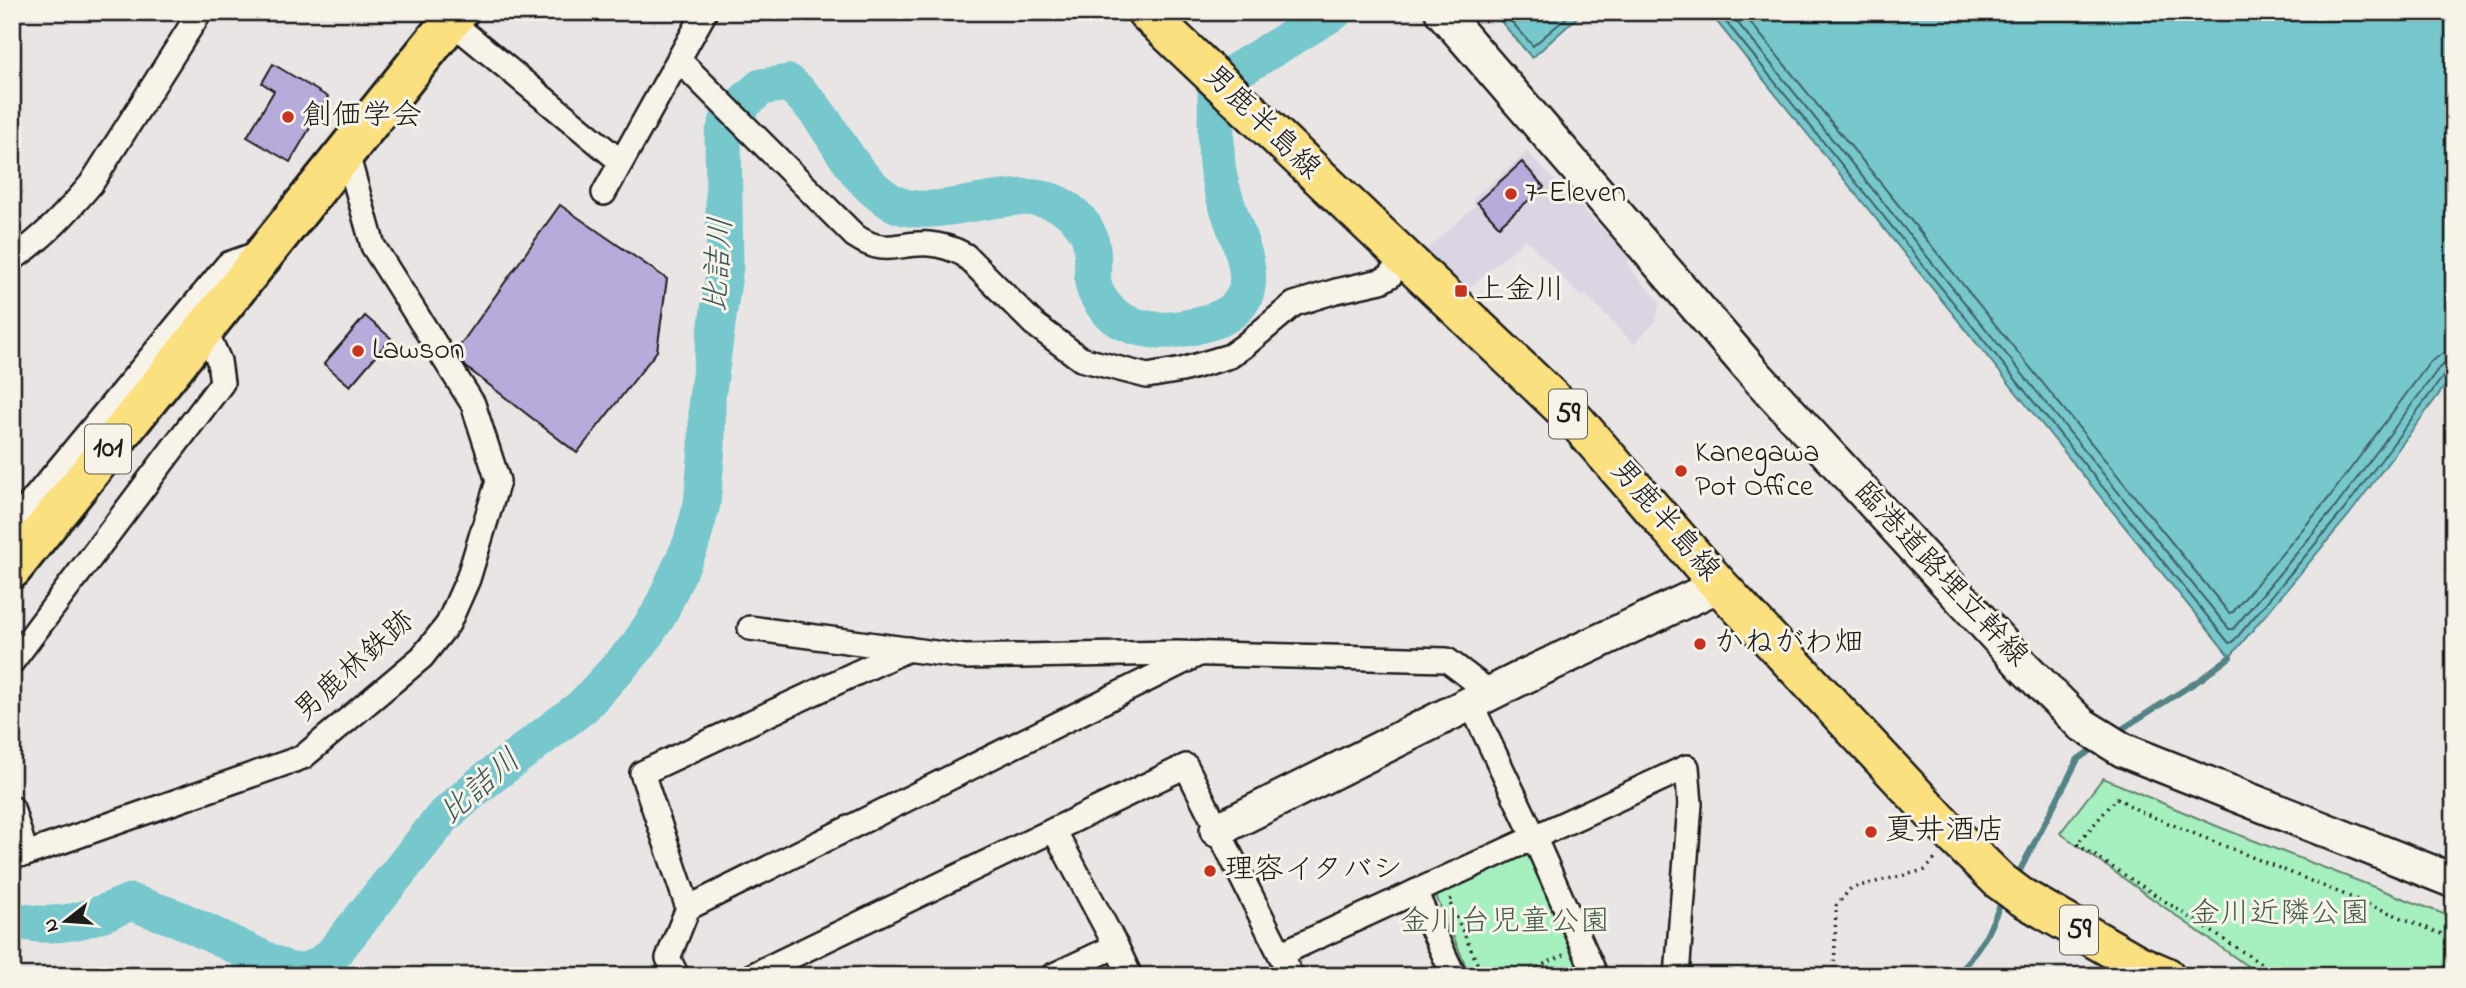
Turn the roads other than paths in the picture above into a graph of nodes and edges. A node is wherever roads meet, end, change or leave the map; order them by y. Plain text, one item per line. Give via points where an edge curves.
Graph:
1 (200, 12) edge
2 (705, 12) edge
3 (1146, 12) edge
4 (1441, 12) edge
5 (450, 15) edge
6 (679, 60) junction
7 (346, 150) junction
8 (621, 162) junction
9 (604, 193) dead end
10 (268, 251) junction
11 (1403, 257) junction
12 (12, 259) edge
13 (205, 330) junction
14 (12, 525) edge
15 (12, 569) edge
16 (1719, 585) junction
17 (750, 628) dead end
18 (908, 649) junction
19 (1201, 653) junction
20 (12, 662) edge
21 (1481, 699) junction
22 (12, 808) edge
23 (1054, 830) junction
24 (1217, 830) junction
25 (1534, 837) junction
26 (19, 855) edge
27 (2454, 881) edge
28 (1415, 892) junction
29 (688, 908) junction
30 (1116, 946) junction
31 (1280, 954) junction
32 (2120, 966) edge
33 (677, 976) edge
34 (751, 976) edge
35 (1052, 976) edge
36 (1130, 976) edge
37 (1291, 976) edge
38 (1454, 976) edge
39 (1596, 976) edge
40 (1677, 976) edge
41 (2166, 976) edge

1 - 12 street via 92,184 29,248
2 - 6 street
3 - 11 main road, 男鹿半島線 / 59
4 - 27 street, 臨港道路埋立幹線 via 1753,372 2081,724 2123,750
5 - 7 highway, 101
5 - 8 street
6 - 8 street
6 - 11 street via 855,236 881,249 930,244 951,248 965,255 1034,324 1081,359 1131,373 1147,376 1182,370 1230,356 1294,304 1381,281
7 - 10 highway, 101
7 - 26 street, 男鹿林鉄跡 via 373,246 473,404 498,481 468,579 448,624 422,657 303,757
8 - 9 street
10 - 13 highway, 101
10 - 14 street via 228,264
11 - 16 main road, 男鹿半島線 / 59 via 1577,422
13 - 15 highway, 101
13 - 20 street via 219,361 222,383
16 - 21 street
16 - 32 main road, 男鹿半島線 / 59 via 1956,838 2010,888
17 - 18 street
18 - 19 street via 965,657
18 - 29 street via 642,773
19 - 21 street via 1447,660
19 - 29 street
21 - 24 street
21 - 25 street
22 - 26 street
23 - 24 street via 1186,766
23 - 30 street
23 - 34 street
24 - 31 street
25 - 28 street
25 - 39 street
25 - 40 street via 1687,767 1690,804
28 - 31 street
28 - 38 street
29 - 33 street via 668,958
30 - 35 street
30 - 36 street
31 - 37 street
32 - 41 main road, 男鹿半島線 / 59

